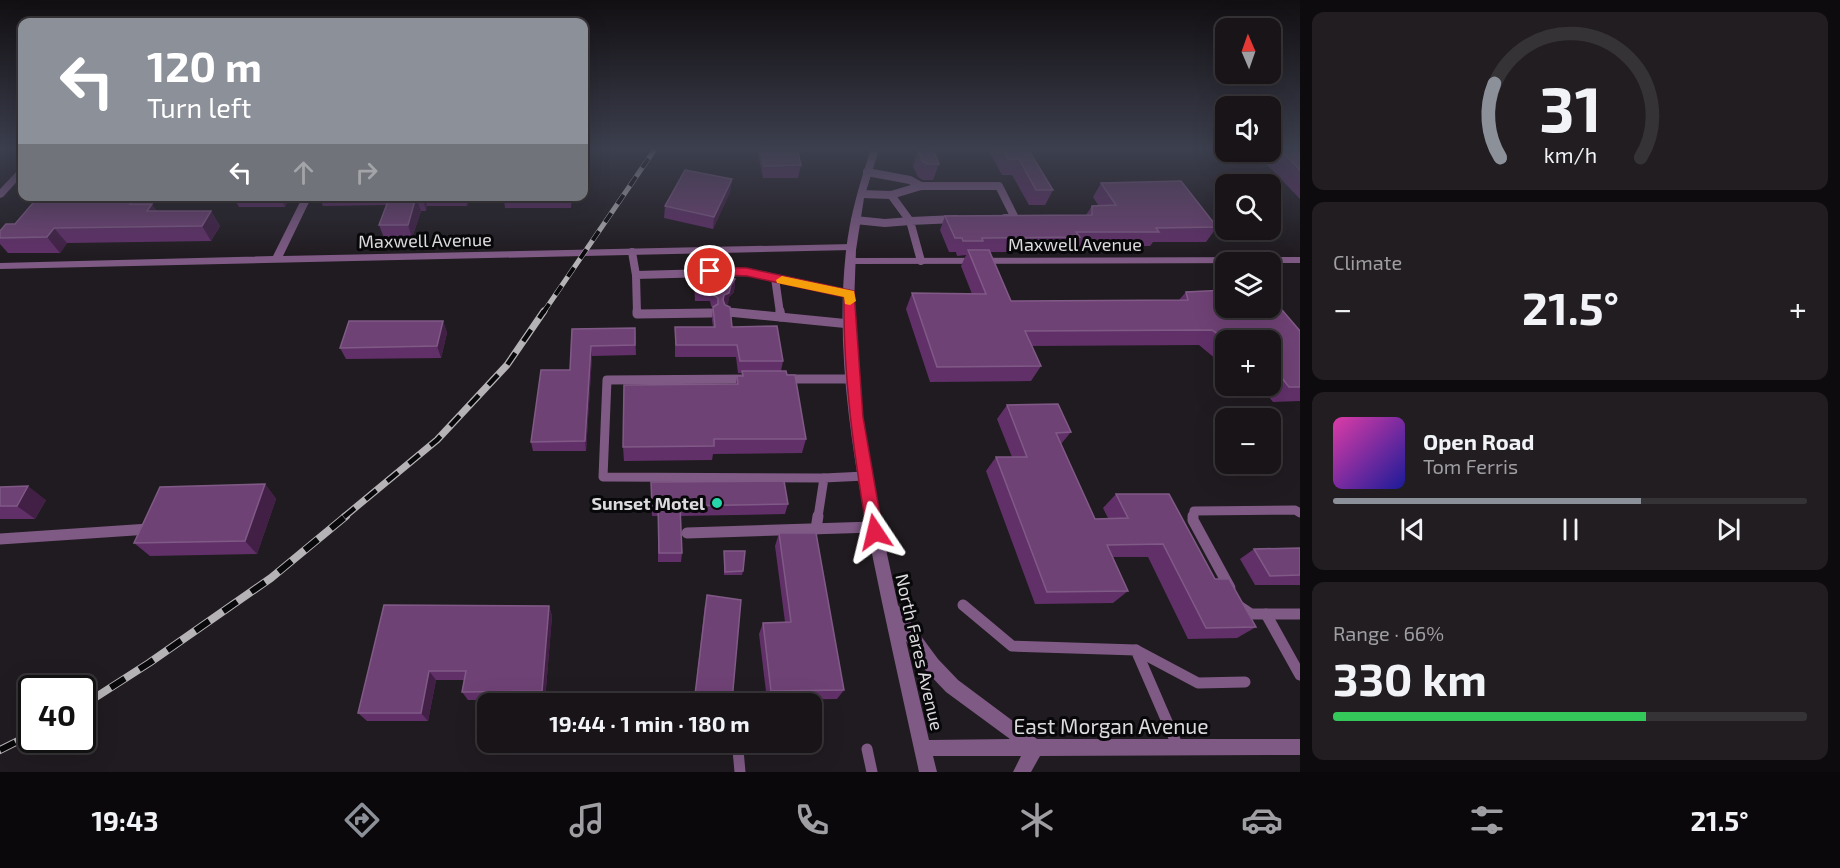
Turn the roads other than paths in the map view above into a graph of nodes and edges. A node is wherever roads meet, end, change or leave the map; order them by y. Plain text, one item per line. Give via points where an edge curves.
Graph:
1 (864, 185) edge
2 (921, 186) joint
3 (862, 194) junction
4 (891, 195) junction
5 (306, 201) edge
6 (992, 218) edge
7 (969, 219) edge
8 (855, 220) junction
9 (910, 221) junction
10 (632, 252) junction
11 (851, 254) junction
12 (276, 260) junction
13 (1300, 260) edge
14 (921, 261) junction
15 (0, 266) edge
16 (636, 274) junction
17 (775, 278) junction
18 (850, 294) junction
19 (729, 312) edge
20 (711, 313) edge
21 (781, 317) junction
22 (850, 324) junction
23 (759, 379) edge
24 (771, 379) edge
25 (853, 379) junction
26 (865, 476) junction
27 (824, 478) junction
28 (1300, 513) edge
29 (874, 527) junction
30 (149, 529) edge
31 (816, 529) junction
32 (687, 532) dead end
33 (0, 539) edge
34 (890, 605) junction
35 (963, 605) dead end
36 (1266, 614) junction
37 (1300, 614) edge
38 (1136, 650) junction
39 (1300, 675) edge
40 (1245, 682) dead end
41 (1178, 747) junction
42 (1300, 747) edge
43 (922, 748) junction
44 (1035, 748) junction
45 (867, 749) dead end
46 (738, 753) edge
47 (740, 772) edge
48 (872, 772) edge
49 (928, 772) edge
50 (1022, 772) edge

1 - 3 street, North Fares Avenue
2 - 4 lane
2 - 6 lane via 999,186 1015,218
3 - 4 lane
3 - 8 street, North Fares Avenue
4 - 9 lane
5 - 12 street
7 - 9 lane
8 - 9 lane
8 - 11 street, North Fares Avenue
9 - 14 lane
10 - 11 street, Maxwell Avenue
10 - 12 street, Maxwell Avenue
10 - 16 lane
11 - 14 street, Maxwell Avenue
11 - 18 street, North Fares Avenue
12 - 15 street, Maxwell Avenue
13 - 14 street, Maxwell Avenue
16 - 17 lane via 731,271
16 - 20 lane via 637,314
17 - 18 lane
17 - 21 lane
18 - 22 street, North Fares Avenue
19 - 21 lane
21 - 22 lane
22 - 25 street, North Fares Avenue
23 - 27 lane via 607,380 603,477
24 - 25 lane
25 - 26 street, North Fares Avenue
26 - 27 lane
26 - 29 street, North Fares Avenue
27 - 31 lane
28 - 36 lane via 1194,511 1193,520 1239,606 1251,614
29 - 31 lane
29 - 34 street, North Fares Avenue
30 - 33 lane
31 - 32 lane
34 - 43 street, North Fares Avenue
34 - 44 street via 932,665 952,686
35 - 38 lane via 1012,646
36 - 37 lane
36 - 39 lane
38 - 40 lane via 1198,684
38 - 41 lane
41 - 42 street, East Morgan Avenue
41 - 44 street, East Morgan Avenue
43 - 44 street, East Morgan Avenue
43 - 49 street, North Fares Avenue
44 - 50 street
45 - 48 lane
46 - 47 lane

